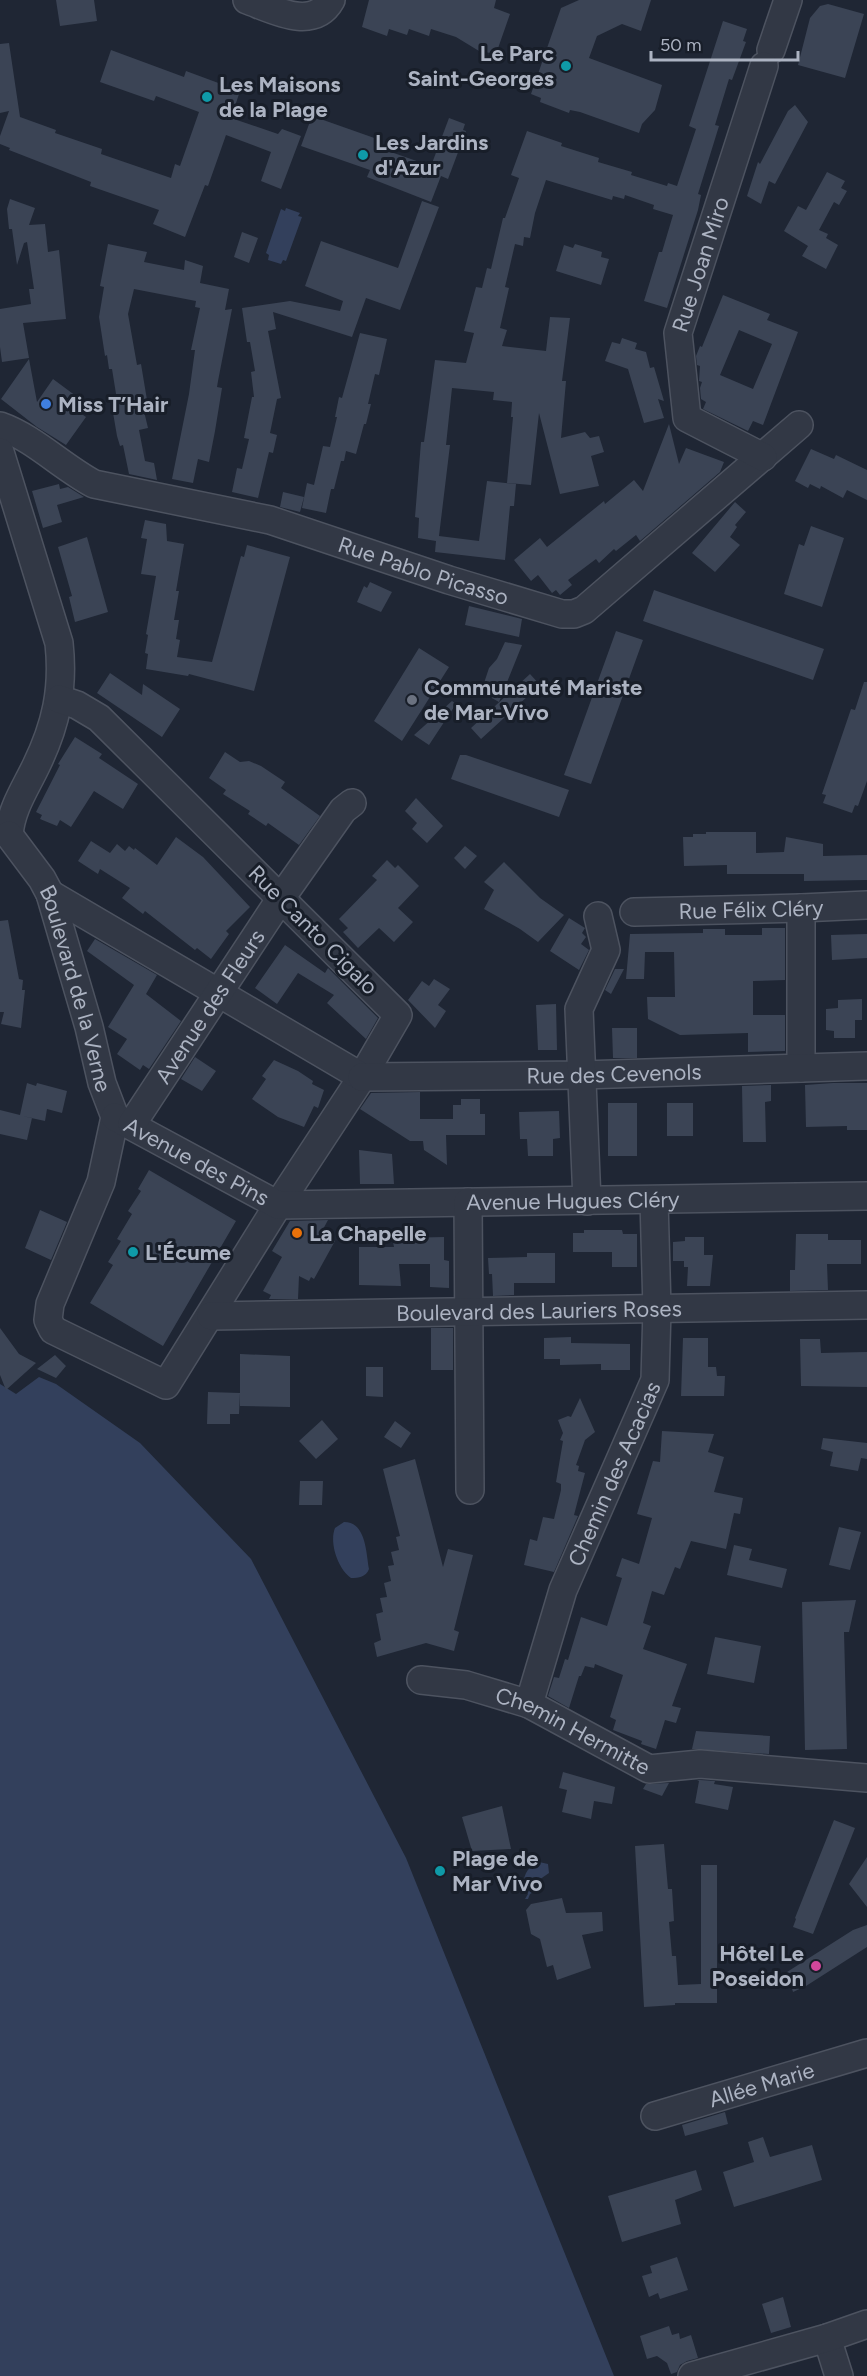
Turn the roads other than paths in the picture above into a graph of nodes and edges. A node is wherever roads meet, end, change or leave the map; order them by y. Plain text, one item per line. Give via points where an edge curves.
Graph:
1 (247, 0) edge
2 (788, 0) edge
3 (330, 3) edge
4 (799, 425) dead end
5 (0, 426) edge
6 (0, 452) edge
7 (763, 457) junction
8 (59, 699) junction
9 (352, 804) dead end
10 (4, 840) edge
11 (50, 894) junction
12 (281, 898) junction
13 (867, 904) edge
14 (801, 908) junction
15 (634, 912) dead end
16 (597, 916) dead end
17 (219, 994) junction
18 (867, 1066) edge
19 (801, 1068) junction
20 (582, 1076) junction
21 (362, 1077) junction
22 (124, 1121) junction
23 (867, 1196) edge
24 (654, 1200) junction
25 (587, 1201) junction
26 (468, 1202) junction
27 (278, 1205) junction
28 (867, 1305) edge
29 (657, 1309) junction
30 (469, 1312) junction
31 (211, 1316) junction
32 (48, 1320) joint
33 (470, 1490) dead end
34 (422, 1680) dead end
35 (528, 1704) junction
36 (867, 1778) edge
37 (867, 2053) edge
38 (655, 2116) dead end
39 (867, 2324) edge
40 (827, 2338) junction
41 (692, 2376) edge
42 (839, 2376) edge

1 - 3 street via 295,17 317,14
2 - 7 street, Rue Joan Miro via 678,333 687,418
4 - 7 street, Rue Pablo Picasso
5 - 7 street, Rue Pablo Picasso via 94,484 270,520 562,614 584,610
6 - 8 street via 59,644
8 - 10 street via 52,728
8 - 12 street, Rue Canto Cigalo via 99,718
9 - 12 street, Avenue des Fleurs via 343,810
10 - 11 street, Boulevard de la Verne via 33,865
11 - 17 street
11 - 22 street, Boulevard de la Verne via 102,1083
12 - 17 street, Avenue des Fleurs
12 - 21 street, Rue Canto Cigalo via 398,1015
13 - 14 street, Rue Félix Cléry
14 - 15 street, Rue Félix Cléry
14 - 19 street
16 - 20 street via 606,950 579,1010
17 - 21 street
17 - 22 street, Avenue des Fleurs
18 - 19 street, Rue des Cevenols
19 - 20 street, Rue des Cevenols
20 - 21 street, Rue des Cevenols
20 - 25 street
21 - 27 street, Rue Canto Cigalo
22 - 27 street, Avenue des Pins
22 - 32 street, Boulevard de la Verne via 50,1304
23 - 24 street, Avenue Hugues Cléry
24 - 25 street, Avenue Hugues Cléry
24 - 29 street, Chemin des Acacias
25 - 26 street, Avenue Hugues Cléry
26 - 27 street, Avenue Hugues Cléry
26 - 30 street
27 - 31 street, Rue Canto Cigalo
28 - 29 street, Boulevard des Lauriers Roses
29 - 30 street, Boulevard des Lauriers Roses
29 - 35 street, Chemin des Acacias via 655,1380 563,1590
30 - 31 street, Boulevard des Lauriers Roses
30 - 33 street
31 - 32 street, Rue Canto Cigalo via 166,1385 53,1330
34 - 35 street, Chemin Hermitte via 466,1685
35 - 36 street, Chemin Hermitte via 649,1769 700,1764
37 - 38 street, Allée Marie
39 - 40 street
40 - 41 street
40 - 42 street

